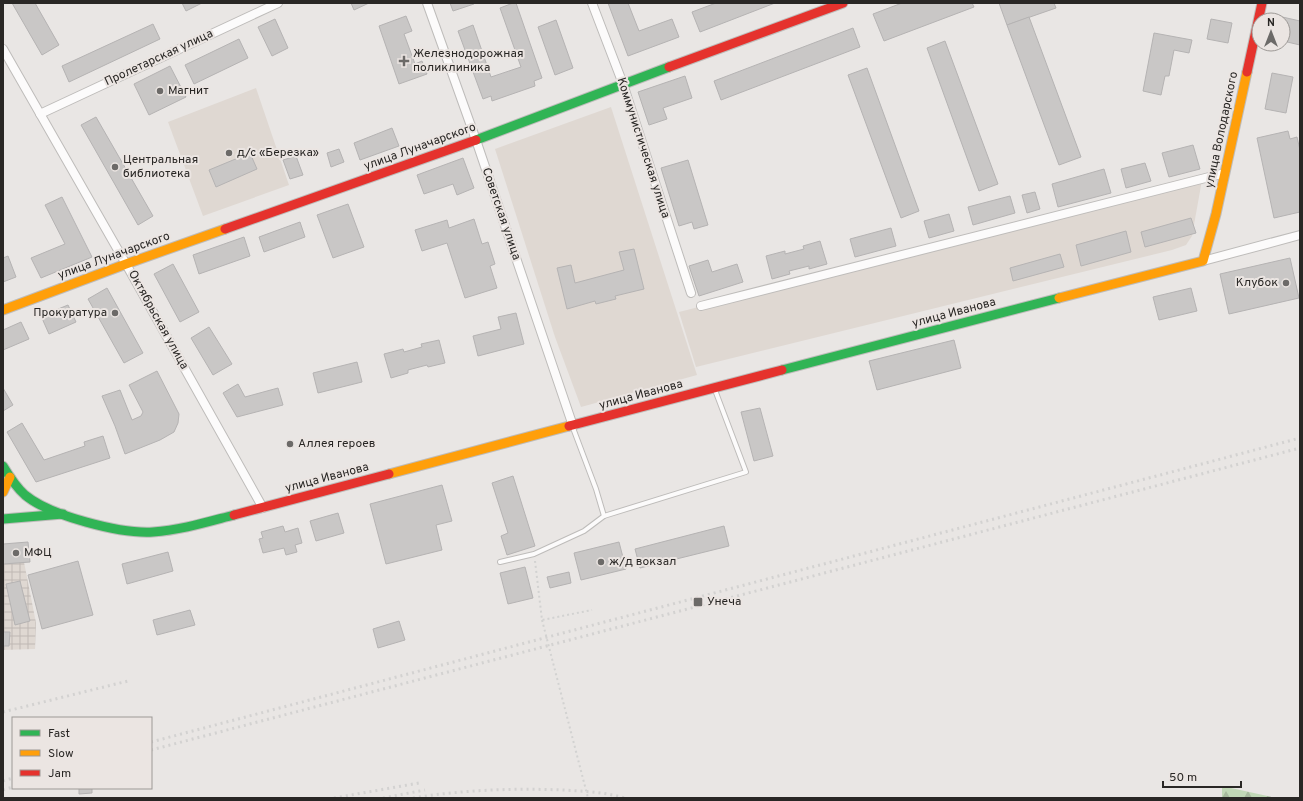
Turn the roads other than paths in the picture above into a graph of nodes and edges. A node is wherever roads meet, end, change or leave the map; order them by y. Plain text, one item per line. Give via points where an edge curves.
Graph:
1 (278, 3) edge
2 (427, 3) edge
3 (592, 3) edge
4 (843, 3) edge
5 (1262, 3) edge
6 (3, 49) edge
7 (623, 84) junction
8 (40, 114) junction
9 (476, 140) junction
10 (1225, 173) junction
11 (1300, 235) edge
12 (1203, 261) junction
13 (126, 264) junction
14 (691, 294) dead end
15 (701, 306) dead end
16 (3, 310) edge
17 (714, 388) junction
18 (573, 426) junction
19 (3, 466) edge
20 (10, 477) junction
21 (3, 492) edge
22 (263, 508) junction
23 (63, 514) junction
24 (604, 516) junction
25 (3, 519) edge
26 (500, 562) dead end

1 - 8 street, Пролетарская улица
2 - 9 street, Советская улица
3 - 7 street, Коммунистическая улица
4 - 7 main road, улица Луначарского
5 - 10 main road, улица Володарского
6 - 8 street, Октябрьская улица
7 - 9 main road, улица Луначарского
7 - 14 street, Коммунистическая улица
8 - 13 street, Октябрьская улица
9 - 13 main road, улица Луначарского
9 - 18 street, Советская улица
10 - 12 main road, улица Володарского
10 - 15 street
11 - 12 street, улица Иванова
12 - 17 main road, улица Иванова
13 - 16 main road, улица Луначарского
13 - 22 street, Октябрьская улица
17 - 18 main road, улица Иванова
17 - 24 lane via 746,472
18 - 22 main road, улица Иванова
18 - 24 lane
19 - 20 main road, улица Иванова
20 - 21 main road
20 - 23 main road, улица Иванова via 26,496 45,508
22 - 23 main road, улица Иванова via 181,529 146,532 113,528
23 - 25 main road
24 - 26 lane via 584,531 534,554

